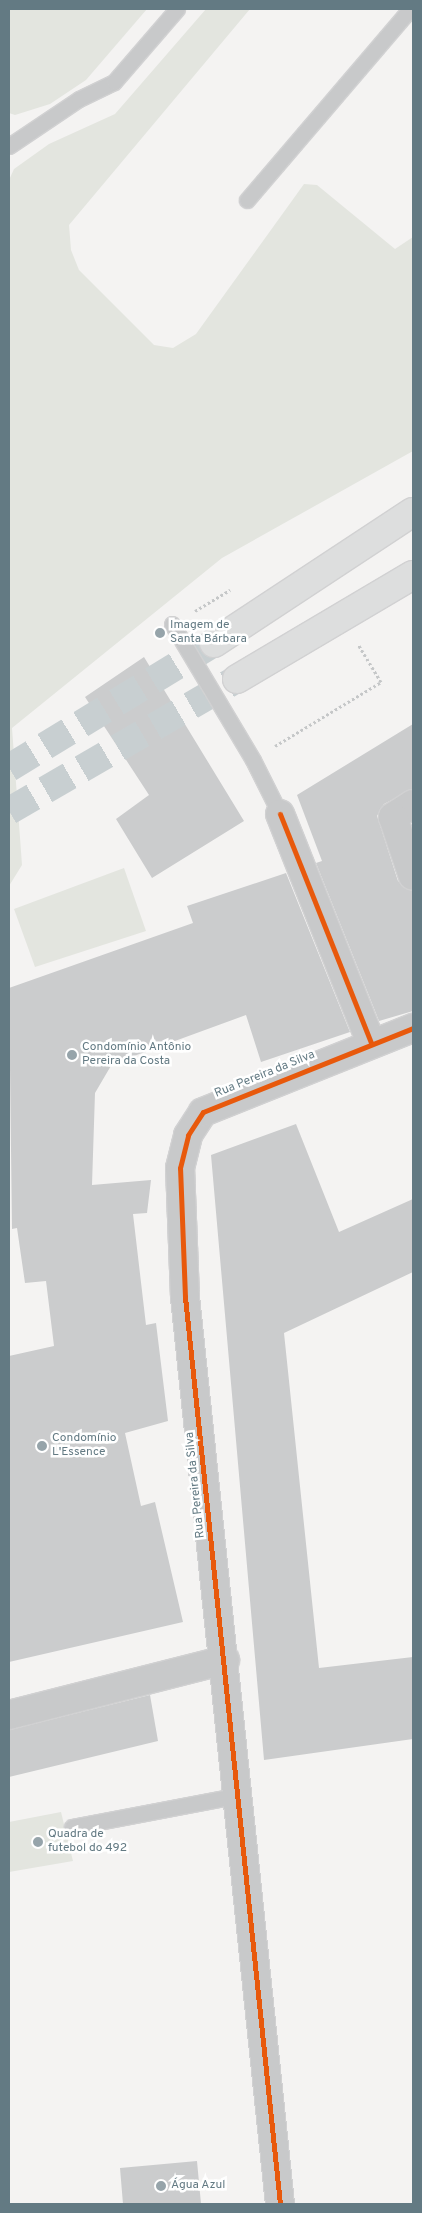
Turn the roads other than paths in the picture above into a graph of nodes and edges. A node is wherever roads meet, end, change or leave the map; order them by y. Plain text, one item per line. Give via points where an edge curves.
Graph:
1 (177, 9) edge
2 (410, 9) edge
3 (9, 146) edge
4 (247, 200) dead end
5 (413, 512) edge
6 (413, 574) edge
7 (172, 624) dead end
8 (214, 643) tunnel mouth
9 (237, 679) tunnel mouth
10 (413, 804) edge
11 (280, 814) joint
12 (413, 876) edge
13 (413, 1028) edge
14 (371, 1043) junction
15 (225, 1660) junction
16 (9, 1715) edge
17 (240, 1795) junction
18 (72, 1827) dead end
19 (280, 2204) edge

1 - 3 lane via 114,82 79,99
2 - 4 lane
5 - 8 main road
6 - 9 main road
7 - 11 lane via 253,760
10 - 12 street via 392,817
11 - 14 street
13 - 14 street, Rua Pereira da Silva
14 - 15 street, Rua Pereira da Silva via 203,1112 188,1134 180,1168 185,1297
15 - 16 street
15 - 17 street, Rua Pereira da Silva
17 - 18 lane
17 - 19 street, Rua Pereira da Silva

